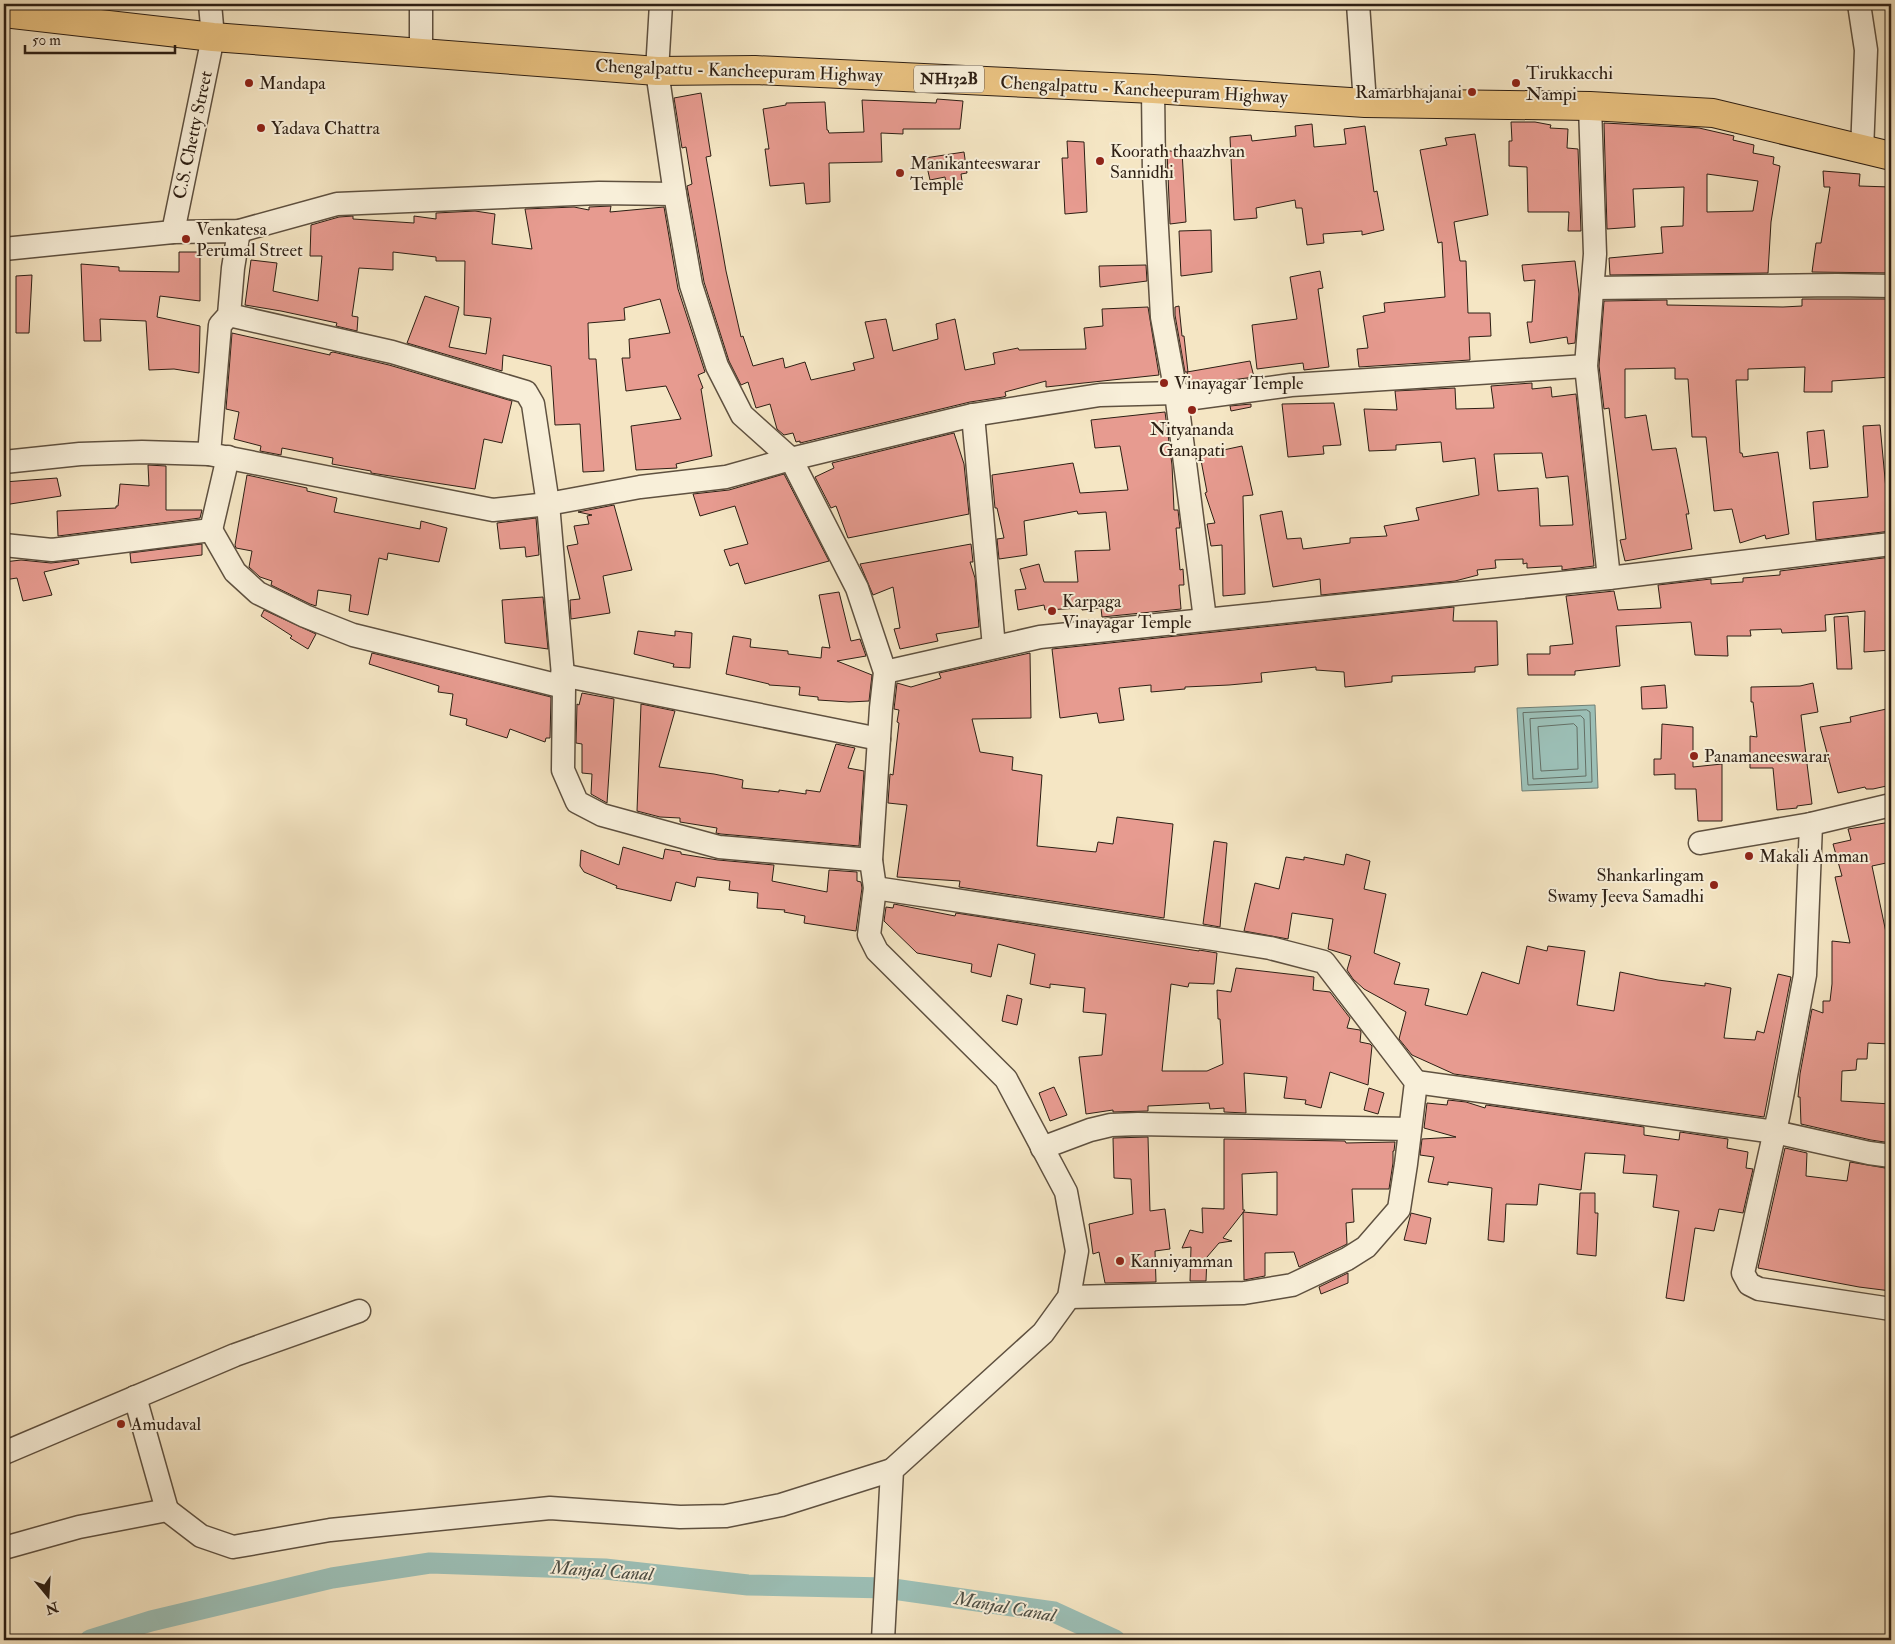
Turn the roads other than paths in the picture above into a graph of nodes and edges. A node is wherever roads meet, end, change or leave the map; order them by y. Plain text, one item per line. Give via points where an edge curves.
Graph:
1 (210, 4) edge
2 (421, 4) edge
3 (661, 4) edge
4 (1358, 4) edge
5 (1859, 4) edge
6 (4, 13) edge
7 (213, 37) junction
8 (421, 54) junction
9 (657, 71) junction
10 (1153, 89) junction
11 (1365, 104) junction
12 (1590, 106) junction
13 (1862, 151) junction
14 (1891, 156) edge
15 (675, 194) junction
16 (239, 231) junction
17 (172, 232) junction
18 (4, 249) edge
19 (1891, 286) edge
20 (1593, 288) junction
21 (229, 315) junction
22 (1586, 366) junction
23 (1176, 393) junction
24 (973, 415) junction
25 (219, 456) junction
26 (791, 459) junction
27 (4, 462) edge
28 (548, 504) junction
29 (211, 530) junction
30 (1891, 544) edge
31 (4, 545) edge
32 (1609, 578) junction
33 (1206, 619) junction
34 (994, 647) junction
35 (885, 672) junction
36 (563, 681) junction
37 (879, 739) junction
38 (1891, 805) edge
39 (1811, 824) junction
40 (1700, 844) dead end
41 (871, 860) junction
42 (875, 888) junction
43 (1416, 1082) junction
44 (1410, 1130) junction
45 (1774, 1132) junction
46 (1042, 1148) junction
47 (1891, 1156) edge
48 (1070, 1297) junction
49 (1891, 1309) edge
50 (360, 1311) dead end
51 (135, 1397) junction
52 (4, 1453) edge
53 (892, 1470) junction
54 (167, 1510) junction
55 (4, 1548) edge
56 (883, 1640) edge

1 - 7 street, C.S. Chetty Street
2 - 8 street
3 - 9 street
4 - 11 street
5 - 13 street via 1866,50
6 - 7 highway, Chengalpattu - Kancheepuram Highway / NH132B
7 - 8 highway, Chengalpattu - Kancheepuram Highway / NH132B
7 - 17 street, C.S. Chetty Street
8 - 9 highway, Chengalpattu - Kancheepuram Highway / NH132B
9 - 10 highway, Chengalpattu - Kancheepuram Highway / NH132B via 755,70
9 - 15 street
10 - 11 highway, Chengalpattu - Kancheepuram Highway / NH132B
10 - 23 street via 1162,317
11 - 12 highway, Chengalpattu - Kancheepuram Highway / NH132B
12 - 13 highway, Chengalpattu - Kancheepuram Highway / NH132B via 1713,113
12 - 20 street via 1595,254
13 - 14 highway, Chengalpattu - Kancheepuram Highway / NH132B
15 - 16 street via 599,193 337,204
15 - 26 street via 691,285 717,366 742,415
16 - 17 street
16 - 21 street
17 - 18 street
19 - 20 street
20 - 22 street
21 - 25 street via 220,326
21 - 28 street via 392,352 526,392 533,404
22 - 23 street via 1291,385 1194,398
22 - 32 street
23 - 24 street via 1100,395
23 - 33 street
24 - 26 street
24 - 34 street
25 - 27 street via 142,452
25 - 28 street via 492,510
25 - 29 street
26 - 28 street via 726,477 640,487
26 - 35 street via 857,588
28 - 36 street
29 - 31 street via 52,550
29 - 36 street via 236,572 258,593 305,616 353,634
30 - 32 street
32 - 33 street
33 - 34 street via 1040,637
34 - 35 street
35 - 37 street
36 - 37 street
36 - 41 street via 563,770 577,802 602,815 719,847
37 - 41 street
38 - 39 street
39 - 40 street
39 - 45 street via 1805,974
41 - 42 street
42 - 43 street via 1270,948 1324,962
42 - 46 street via 869,935 877,951 1006,1079
43 - 44 street
43 - 45 street
44 - 46 street via 1111,1125
44 - 48 street via 1399,1209 1366,1247 1347,1260 1292,1285 1244,1294
45 - 47 street
45 - 49 street via 1743,1272 1749,1284 1759,1289
46 - 48 street via 1066,1192 1077,1251
48 - 53 street via 1043,1334
50 - 51 street via 235,1355
51 - 52 street
51 - 54 street
53 - 54 street via 781,1505 726,1516 680,1517 550,1508 330,1530 233,1547 200,1536
53 - 56 street
54 - 55 street via 79,1527

